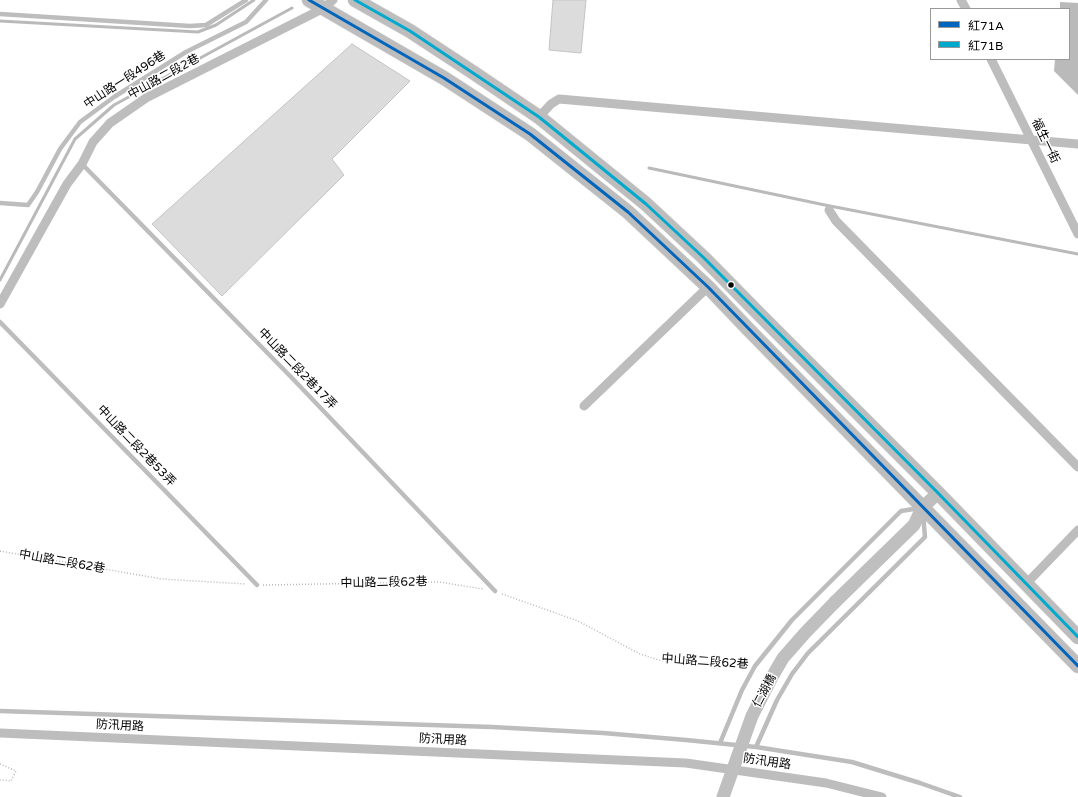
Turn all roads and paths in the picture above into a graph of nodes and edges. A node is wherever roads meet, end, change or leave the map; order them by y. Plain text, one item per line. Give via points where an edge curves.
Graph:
1 (246, 0) edge
2 (266, 0) edge
3 (356, 0) edge
4 (320, 3) edge
5 (0, 14) edge
6 (992, 60) edge
7 (539, 117) junction
8 (1031, 139) junction
9 (1078, 144) edge
10 (82, 164) junction
11 (0, 204) edge
12 (829, 210) dead end
13 (1078, 234) edge
14 (708, 286) junction
15 (0, 304) edge
16 (0, 322) edge
17 (584, 406) dead end
18 (1078, 467) edge
19 (938, 493) junction
20 (922, 508) junction
21 (1078, 530) edge
22 (0, 551) edge
23 (1026, 584) junction
24 (257, 585) junction
25 (495, 592) junction
26 (1078, 637) edge
27 (755, 666) junction
28 (1078, 666) edge
29 (0, 711) edge
30 (0, 733) edge
31 (720, 743) junction
32 (756, 747) junction
33 (0, 764) edge
34 (0, 780) edge
35 (724, 797) edge
36 (882, 797) edge
37 (960, 797) edge

1 - 5 lane via 206,25
2 - 11 lane, 中山路一段496巷 via 246,22 186,52 114,97 80,122 60,149 28,205
3 - 7 main road via 416,35
4 - 10 street, 中山路二段2巷 via 146,98 110,123 93,142
4 - 14 main road via 530,134 628,212
6 - 8 street, 福生一街
7 - 8 street via 559,99
7 - 19 main road via 664,220
8 - 9 street
8 - 13 street, 福生一街
10 - 15 street, 中山路二段2巷 via 67,184
10 - 25 lane, 中山路二段2巷17弄 via 293,379
12 - 18 street via 836,221
14 - 17 street
14 - 20 main road
16 - 24 lane, 中山路二段2巷53弄
19 - 20 street
19 - 23 main road
20 - 27 lane, 中山路二段62巷 via 901,511 792,620
20 - 28 main road
20 - 32 lane via 925,537 808,653 777,700
20 - 35 street, 仁湖橋, bridge via 914,524 783,658 752,716
21 - 23 street
22 - 24 path, 中山路二段62巷 via 162,579
23 - 26 main road
24 - 25 path, 中山路二段62巷 via 440,582
25 - 27 path, 中山路二段62巷 via 578,621 640,654 662,661
27 - 31 lane, 中山路二段62巷
29 - 31 lane via 492,726
30 - 36 street, 防汛用路 via 686,763 826,783
31 - 32 lane
32 - 37 lane via 852,762
33 - 34 path via 16,771 11,781

